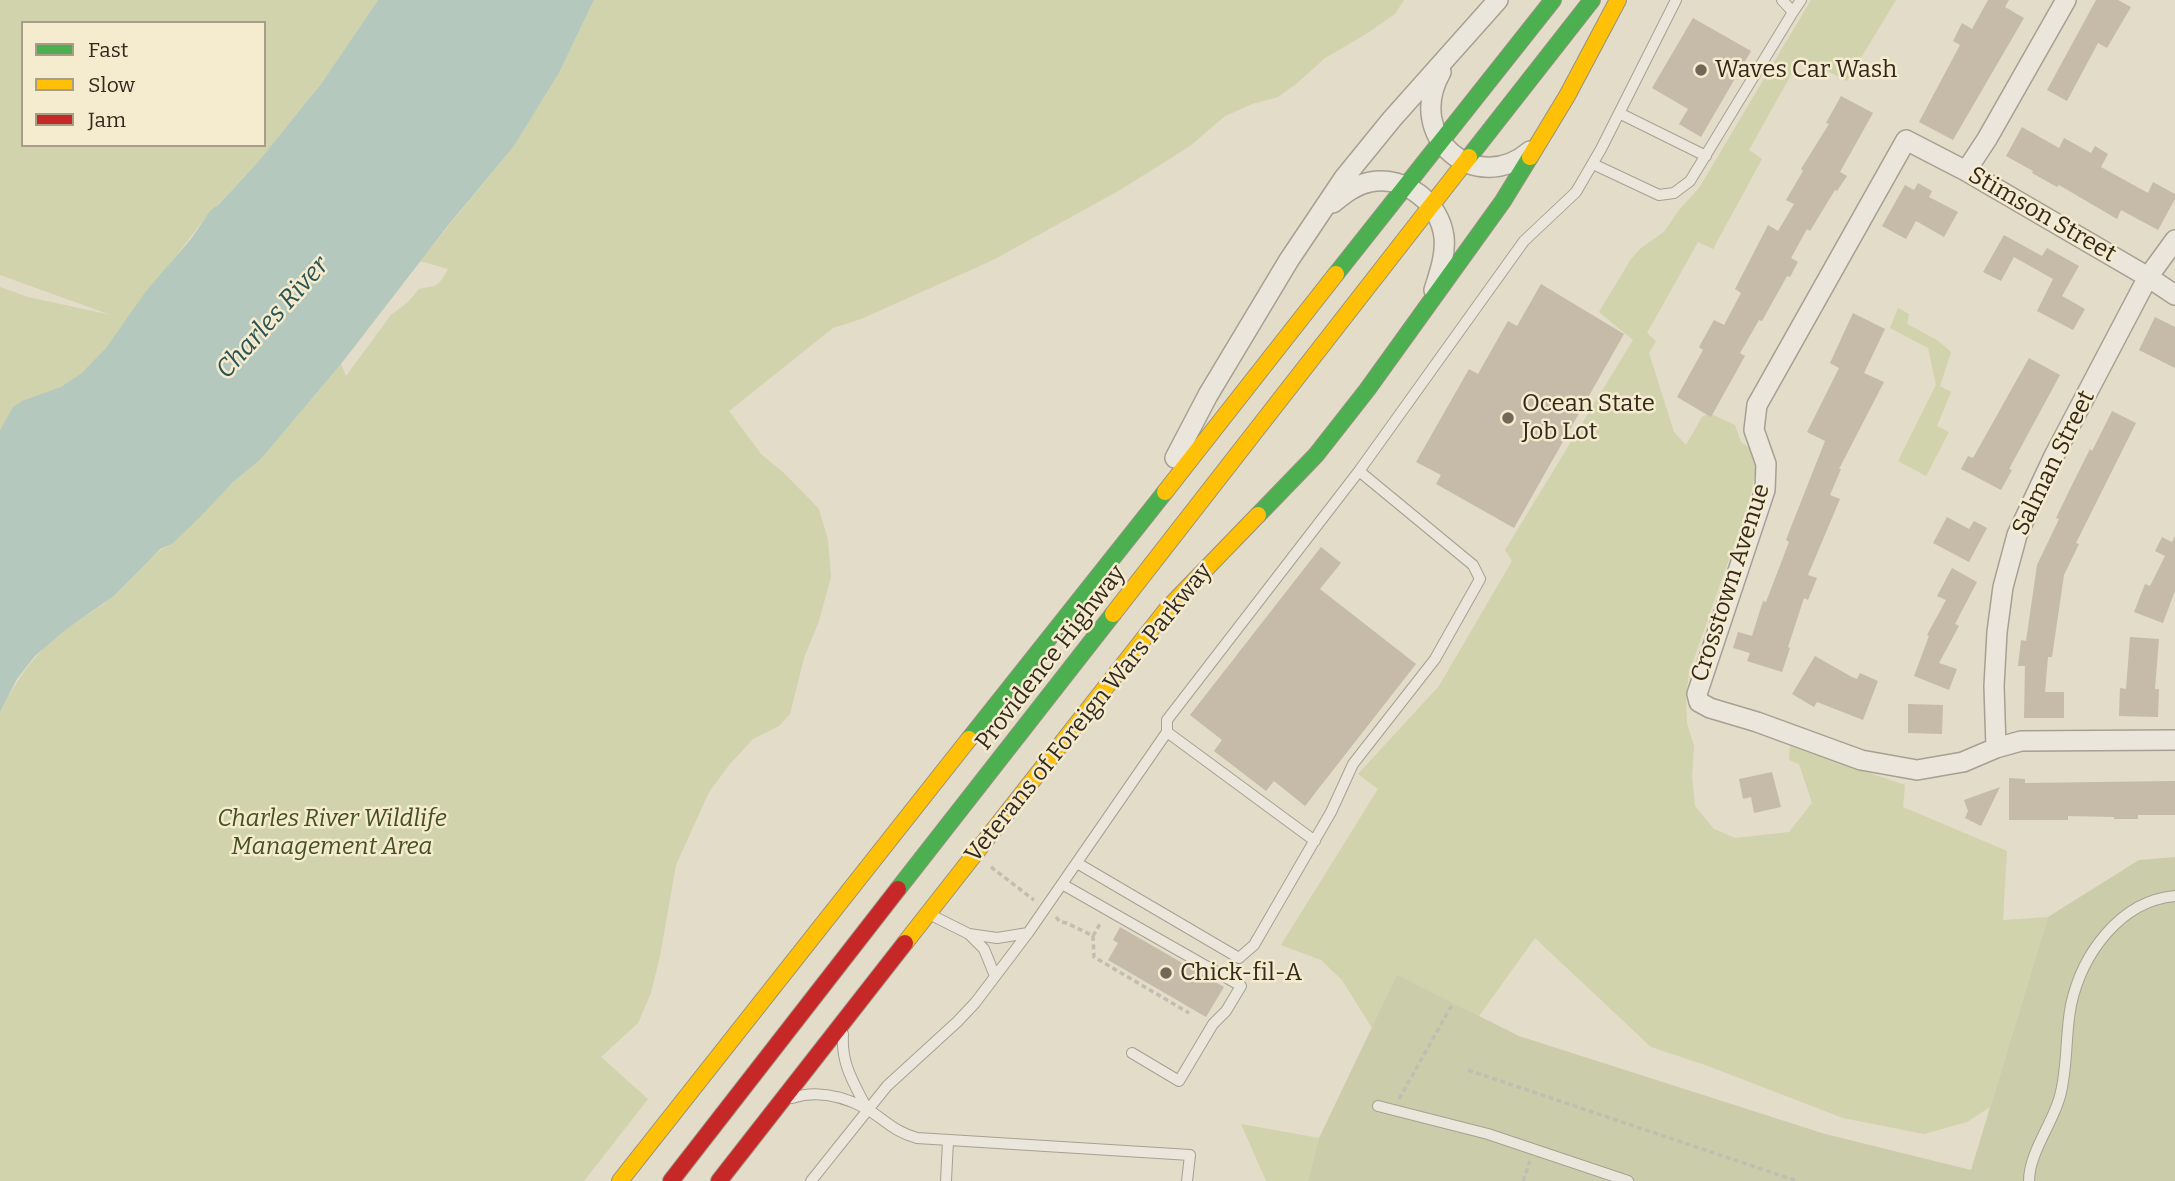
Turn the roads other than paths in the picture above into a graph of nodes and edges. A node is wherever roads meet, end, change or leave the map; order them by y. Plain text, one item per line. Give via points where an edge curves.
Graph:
1 (1498, 0) edge
2 (1553, 0) edge
3 (1592, 0) edge
4 (1618, 0) edge
5 (1676, 0) edge
6 (1782, 0) edge
7 (1801, 0) edge
8 (2066, 0) edge
9 (1794, 12) junction
10 (1451, 53) junction
11 (1619, 113) junction
12 (1546, 131) junction
13 (1906, 141) joint
14 (1441, 143) junction
15 (1706, 156) junction
16 (1466, 162) junction
17 (1593, 164) junction
18 (1966, 171) junction
19 (1406, 187) junction
20 (1432, 206) junction
21 (1318, 215) junction
22 (2175, 240) edge
23 (2148, 277) junction
24 (2175, 295) edge
25 (1424, 314) junction
26 (1359, 471) junction
27 (1140, 524) junction
28 (1167, 732) junction
29 (2175, 740) edge
30 (1996, 748) junction
31 (1315, 841) junction
32 (1077, 863) junction
33 (1062, 884) junction
34 (2175, 896) edge
35 (928, 914) junction
36 (1028, 933) junction
37 (969, 934) junction
38 (995, 976) junction
39 (845, 1020) junction
40 (1132, 1053) dead end
41 (781, 1102) junction
42 (1378, 1106) dead end
43 (867, 1109) junction
44 (948, 1141) junction
45 (620, 1181) edge
46 (671, 1181) edge
47 (719, 1181) edge
48 (811, 1181) edge
49 (947, 1181) edge
50 (1187, 1181) edge
51 (1628, 1181) edge
52 (2029, 1181) edge

1 - 10 street
2 - 14 main road
3 - 16 main road
4 - 12 main road, Veterans of Foreign Wars Parkway
5 - 11 lane
6 - 9 lane
7 - 9 lane
8 - 18 street
9 - 15 lane
10 - 14 street via 1430,99 1434,130
10 - 21 street via 1366,149
11 - 15 lane
11 - 17 lane
12 - 16 street via 1510,165 1497,168
12 - 25 main road, Veterans of Foreign Wars Parkway
13 - 18 street, Stimson Street
13 - 30 street, Crosstown Avenue via 1757,404 1754,430 1766,464 1765,490 1697,694 1699,702 1710,708 1895,768 1940,767
14 - 16 street
14 - 19 main road
15 - 17 lane via 1690,181 1674,193 1659,195
16 - 20 main road, Providence Highway
17 - 26 lane via 1576,192 1524,241
18 - 23 street, Stimson Street
19 - 20 street
19 - 21 street via 1372,181 1341,195
19 - 27 main road, Providence Highway
20 - 25 street via 1440,221 1443,255
20 - 46 main road, Providence Highway
21 - 27 street via 1208,395
22 - 23 street, Salman Street
23 - 24 street, Stimson Street
23 - 30 street, Salman Street via 2053,456 2017,535 1997,632
25 - 35 main road, Veterans of Foreign Wars Parkway via 1315,455 1167,609
26 - 28 lane via 1167,720
26 - 31 lane via 1473,565 1480,579 1435,659 1353,764
27 - 45 main road, Providence Highway
28 - 31 lane
28 - 32 lane
29 - 30 street, Crosstown Avenue via 2021,741
31 - 32 lane via 1254,945 1238,958
32 - 33 lane
33 - 36 lane
33 - 40 lane via 1241,986 1179,1081
34 - 52 lane via 2138,906 2115,924 2092,952 2071,1004 2059,1098 2033,1159
35 - 37 lane
35 - 39 main road, Veterans of Foreign Wars Parkway
36 - 37 lane via 997,938
36 - 38 lane
37 - 38 lane via 984,949
38 - 43 lane via 957,1022
39 - 41 main road, Veterans of Foreign Wars Parkway
39 - 43 lane via 842,1052
41 - 43 lane via 815,1093
41 - 47 main road, Veterans of Foreign Wars Parkway
42 - 51 lane via 1488,1134
43 - 44 lane via 902,1134
43 - 48 lane
44 - 49 lane
44 - 50 lane via 1190,1155

